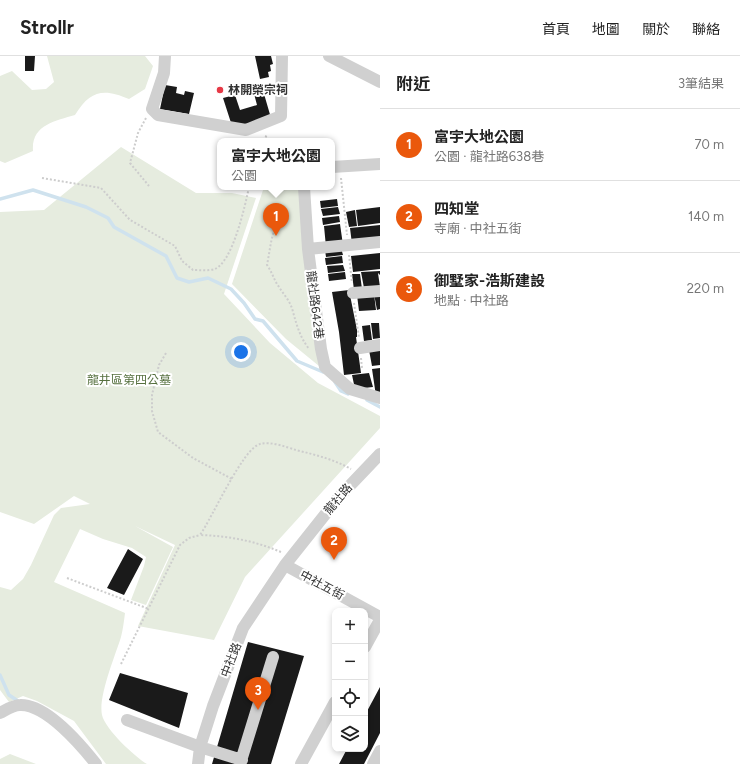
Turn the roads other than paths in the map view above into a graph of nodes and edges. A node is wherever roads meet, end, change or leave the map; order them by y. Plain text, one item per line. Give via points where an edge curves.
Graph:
1 (165, 56) edge
2 (282, 56) edge
3 (329, 56) edge
4 (380, 82) edge
5 (380, 164) edge
6 (336, 167) edge
7 (304, 190) edge
8 (380, 242) edge
9 (308, 249) junction
10 (380, 291) edge
11 (353, 294) road end
12 (380, 345) edge
13 (360, 348) road end
14 (380, 398) edge
15 (380, 454) edge
16 (288, 560) junction
17 (380, 618) edge
18 (367, 644) edge
19 (273, 657) dead end
20 (332, 707) edge
21 (0, 713) edge
22 (127, 720) dead end
23 (200, 747) junction
24 (380, 751) edge
25 (241, 762) edge
26 (96, 764) edge
27 (198, 764) edge
28 (301, 764) edge
29 (373, 764) edge

1 - 2 street via 164,73 152,109 158,115 246,130 281,116
3 - 4 street
5 - 6 street
7 - 9 street, 龍社路642巷
8 - 9 street
9 - 14 street, 龍社路642巷 via 325,367 350,390
10 - 11 street
12 - 13 street
15 - 16 street, 龍社路 via 359,474
16 - 17 street, 中社五街
16 - 23 street, 中社路 via 243,628
17 - 18 street
19 - 25 street
20 - 28 street
21 - 26 street via 18,704 29,706 59,723
22 - 23 street
23 - 25 street
23 - 27 street, 中社路
24 - 29 street

